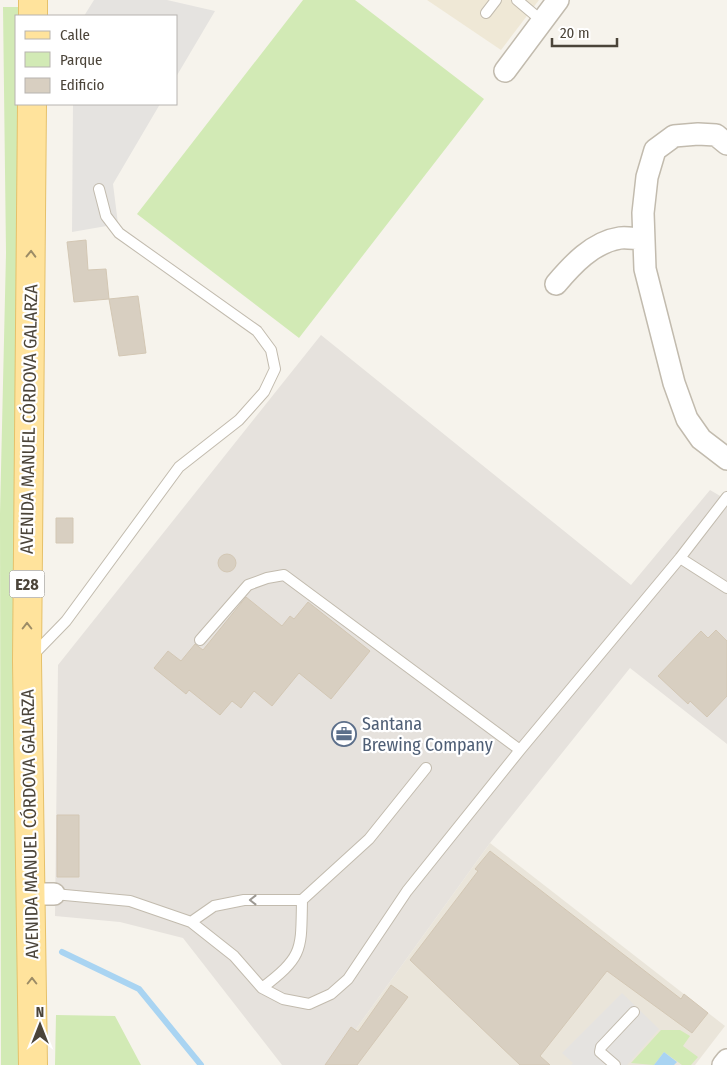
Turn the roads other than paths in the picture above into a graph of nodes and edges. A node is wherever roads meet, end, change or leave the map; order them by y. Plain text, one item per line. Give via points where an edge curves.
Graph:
1 (33, 0) edge
2 (496, 0) edge
3 (517, 0) edge
4 (558, 0) edge
5 (486, 13) dead end
6 (33, 15) edge
7 (542, 20) junction
8 (505, 72) dead end
9 (32, 105) edge
10 (727, 144) edge
11 (100, 190) dead end
12 (644, 239) junction
13 (556, 284) dead end
14 (727, 460) edge
15 (727, 497) edge
16 (680, 558) junction
17 (727, 588) edge
18 (200, 640) dead end
19 (27, 661) junction
20 (520, 750) junction
21 (426, 768) dead end
22 (43, 894) junction
23 (302, 900) junction
24 (191, 922) junction
25 (262, 988) junction
26 (634, 1012) dead end
27 (727, 1060) edge
28 (32, 1065) edge
29 (615, 1065) edge
30 (723, 1065) edge

1 - 6 main road
2 - 5 lane
3 - 7 lane
4 - 7 street
7 - 8 street
19 -> 9 main road, AVENIDA MANUEL CÓRDOVA GALARZA / E28
10 - 12 street via 716,135 698,134 674,136 655,150 647,177
11 - 19 lane via 106,216 118,233 257,331 271,350 275,370 264,392 239,420 179,468 66,622
12 - 13 street via 620,238 606,242 576,262
12 - 14 street via 645,269 674,383 687,419 700,439
15 - 16 lane
16 - 17 lane
16 - 20 lane
18 - 20 lane via 248,586 267,578 284,576
19 - 22 main road, AVENIDA MANUEL CÓRDOVA GALARZA / E28
20 - 25 lane via 407,891 348,979 331,994 309,1004 282,999
21 - 23 lane via 369,838
22 - 24 lane via 130,900
28 -> 22 main road, AVENIDA MANUEL CÓRDOVA GALARZA / E28
23 -> 24 lane via 244,900 214,906
23 - 25 lane via 300,946 284,972
24 - 25 lane via 234,956
26 - 29 lane via 601,1047 600,1052
27 - 30 street

